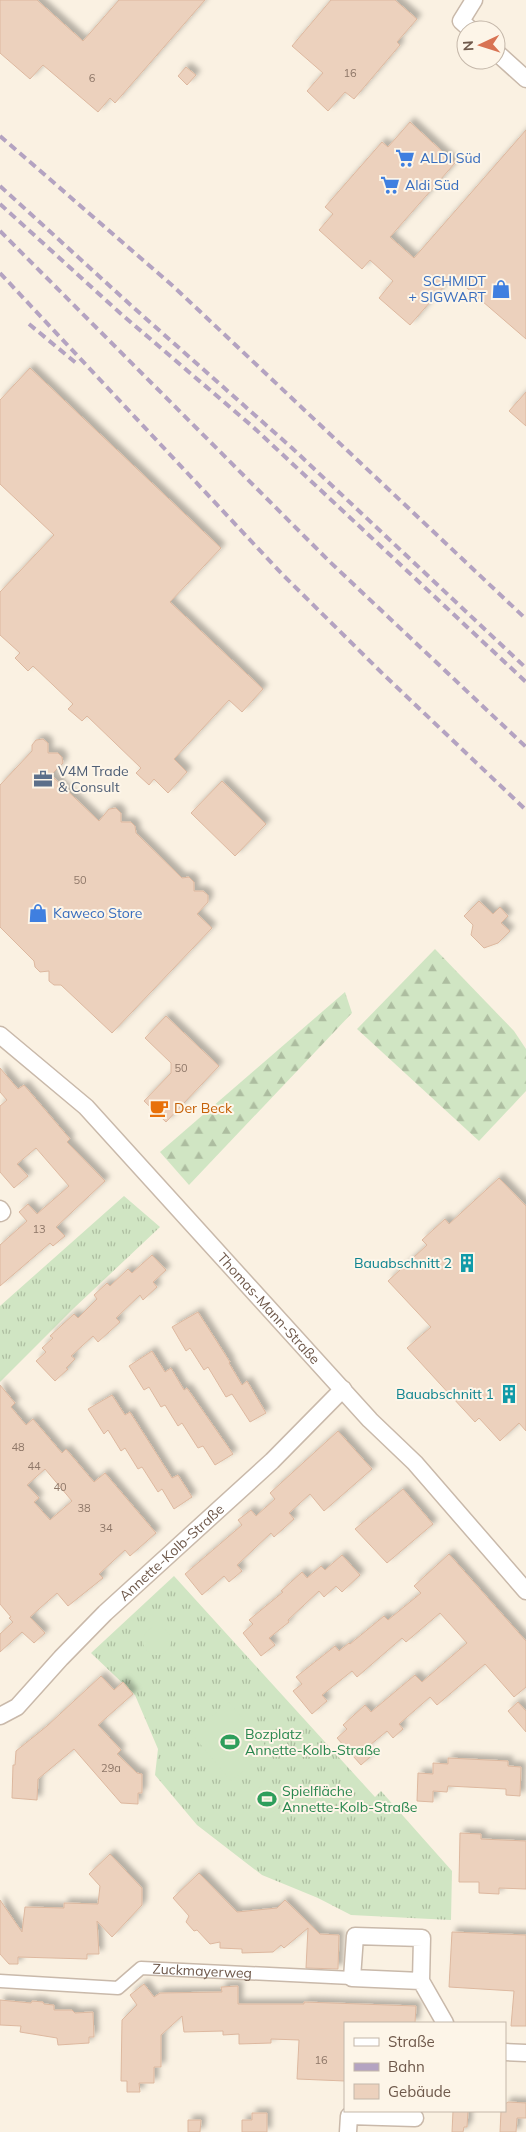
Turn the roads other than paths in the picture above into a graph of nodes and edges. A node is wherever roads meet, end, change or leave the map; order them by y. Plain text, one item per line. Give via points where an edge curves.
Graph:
1 (474, 0) edge
2 (461, 20) edge
3 (506, 61) edge
4 (526, 79) edge
5 (0, 1035) edge
6 (0, 1209) edge
7 (0, 1214) edge
8 (343, 1388) junction
9 (526, 1591) edge
10 (0, 1716) edge
11 (352, 1978) junction
12 (0, 1981) edge
13 (421, 1981) junction
14 (444, 2022) edge
15 (506, 2052) edge
16 (526, 2053) edge
17 (417, 2120) edge
18 (348, 2132) edge

1 - 2 street
3 - 4 street
5 - 8 street, Thomas-Mann-Straße via 86,1107
6 - 7 street
8 - 9 street, Thomas-Mann-Straße via 370,1420 415,1463
8 - 10 street, Annette-Kolb-Straße via 272,1461 105,1613 17,1707
11 - 12 street, Zuckmayerweg via 141,1968 118,1988
11 - 13 street, Zuckmayerweg
11 - 13 street via 355,1936 422,1938
13 - 14 street
15 - 16 street
17 - 18 street via 349,2116

